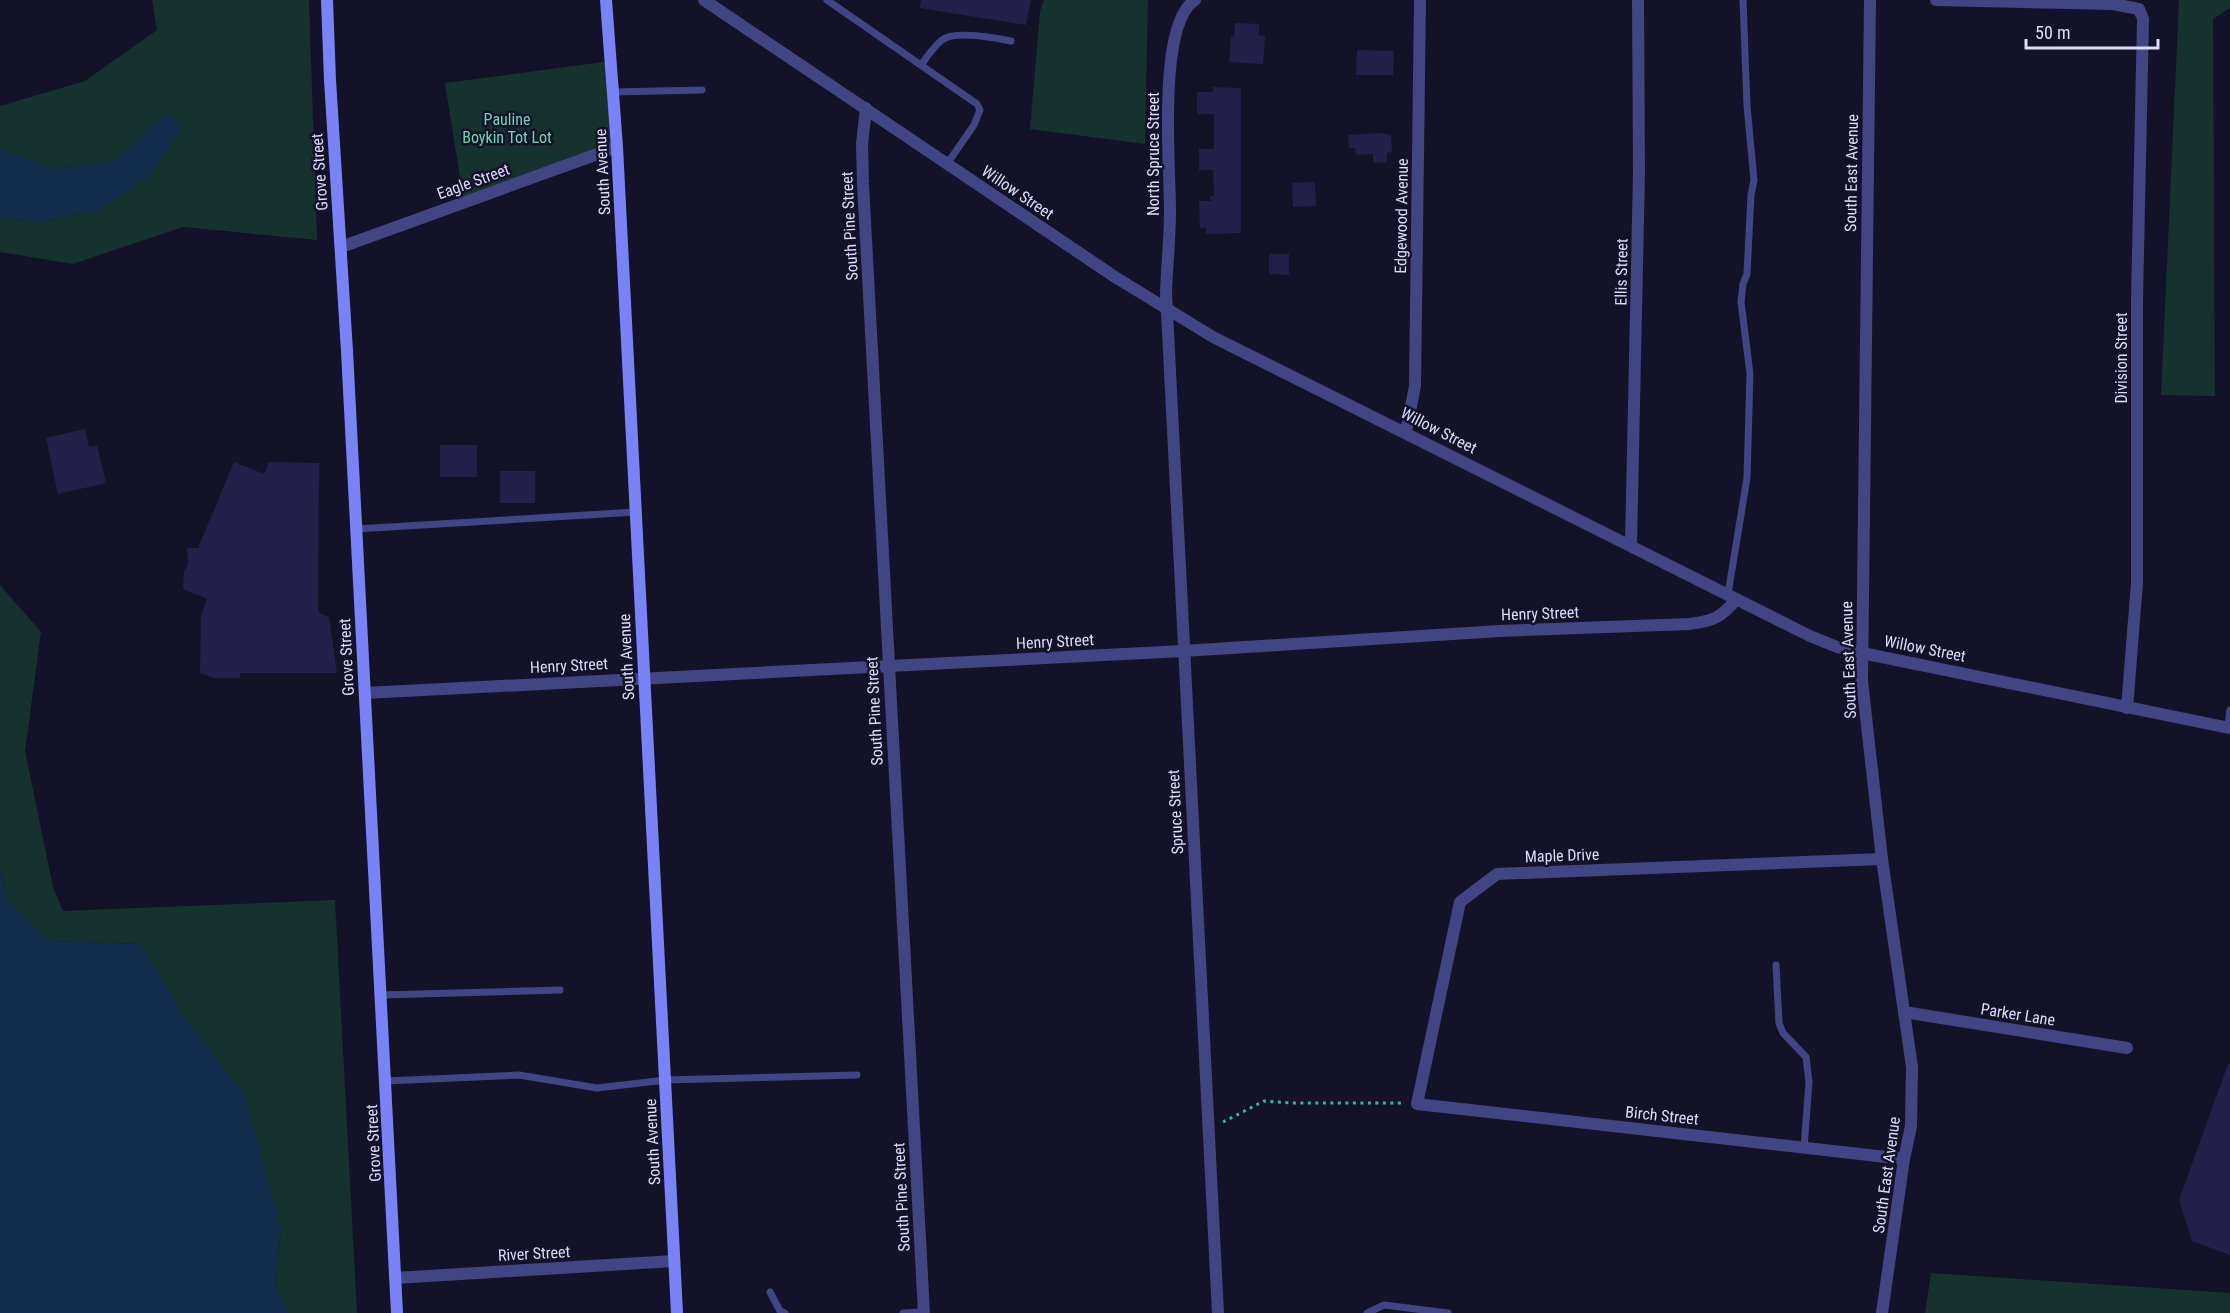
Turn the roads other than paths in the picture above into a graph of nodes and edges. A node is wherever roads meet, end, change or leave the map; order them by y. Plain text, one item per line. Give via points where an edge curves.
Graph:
1 (327, 0) edge
2 (606, 0) edge
3 (704, 0) edge
4 (1420, 0) edge
5 (1638, 0) edge
6 (1743, 0) edge
7 (1870, 0) edge
8 (1936, 0) edge
9 (832, 1) edge
10 (1193, 2) edge
11 (718, 4) edge
12 (1011, 41) dead end
13 (921, 65) junction
14 (702, 90) dead end
15 (614, 92) junction
16 (866, 108) junction
17 (617, 147) junction
18 (947, 164) junction
19 (341, 247) junction
20 (1166, 308) junction
21 (1406, 432) junction
22 (636, 512) junction
23 (356, 529) junction
24 (1631, 545) junction
25 (1733, 597) junction
26 (1183, 651) junction
27 (1862, 652) junction
28 (888, 665) junction
29 (644, 679) junction
30 (365, 693) junction
31 (2127, 708) junction
32 (2230, 710) edge
33 (2229, 728) edge
34 (1882, 859) junction
35 (1776, 965) dead end
36 (560, 990) dead end
37 (381, 995) junction
38 (1904, 1012) junction
39 (2127, 1048) dead end
40 (857, 1075) dead end
41 (666, 1080) junction
42 (386, 1081) junction
43 (1417, 1104) joint
44 (1804, 1148) junction
45 (1905, 1159) junction
46 (674, 1262) junction
47 (395, 1278) junction
48 (770, 1292) dead end
49 (924, 1312) edge
50 (397, 1313) edge
51 (677, 1313) edge
52 (785, 1313) edge
53 (903, 1313) edge
54 (1218, 1313) edge
55 (1367, 1313) edge
56 (1448, 1313) edge
57 (1882, 1313) edge

1 - 19 main road, Grove Street
2 - 15 main road, South Avenue
3 - 11 street, Willow Street
4 - 21 street, Edgewood Avenue via 1415,386
5 - 24 street, Ellis Street via 1639,172
6 - 25 lane via 1754,180 1742,302 1750,374 1747,478
7 - 27 street, South East Avenue
8 - 31 street, Division Street via 2113,4 2139,9 2143,19 2137,300 2137,583
9 - 13 lane
10 - 20 street, North Spruce Street via 1176,30 1169,83
11 - 16 street, Willow Street
12 - 13 lane via 957,35 944,39
13 - 18 lane via 980,110
14 - 15 lane
15 - 17 main road, South Avenue
16 - 18 street, Willow Street
16 - 28 street, South Pine Street via 863,184
17 - 19 street, Eagle Street
17 - 22 main road, South Avenue
18 - 20 street, Willow Street
19 - 23 main road, Grove Street
20 - 21 street, Willow Street via 1213,337
20 - 26 street, Spruce Street
21 - 24 street, Willow Street
22 - 23 lane
22 - 29 main road, South Avenue
23 - 30 main road, Grove Street
24 - 25 street, Willow Street
25 - 26 street, Henry Street via 1719,618 1689,624 1500,631
25 - 27 street, Willow Street via 1810,636
26 - 28 street, Henry Street
26 - 54 street, Spruce Street
27 - 31 street, Willow Street
27 - 34 street, South East Avenue
28 - 29 street, Henry Street
28 - 49 street, South Pine Street
29 - 30 street, Henry Street
29 - 41 main road, South Avenue
30 - 37 main road, Grove Street
31 - 33 street, Willow Street
32 - 33 lane
34 - 38 street, South East Avenue
34 - 43 street, Maple Drive via 1497,874 1460,902
35 - 44 lane via 1779,1023 1783,1034 1806,1057 1809,1082
36 - 37 lane
37 - 42 main road, Grove Street
38 - 39 street, Parker Lane
38 - 45 street, South East Avenue via 1912,1067 1911,1126
40 - 41 lane
41 - 42 lane via 597,1088 519,1075
41 - 46 main road, South Avenue
42 - 47 main road, Grove Street
43 - 44 street, Birch Street
44 - 45 street, Birch Street
45 - 57 street, South East Avenue
46 - 47 street, River Street
46 - 51 main road, South Avenue
47 - 50 main road, Grove Street
48 - 52 lane
49 - 53 lane
55 - 56 lane via 1384,1305

